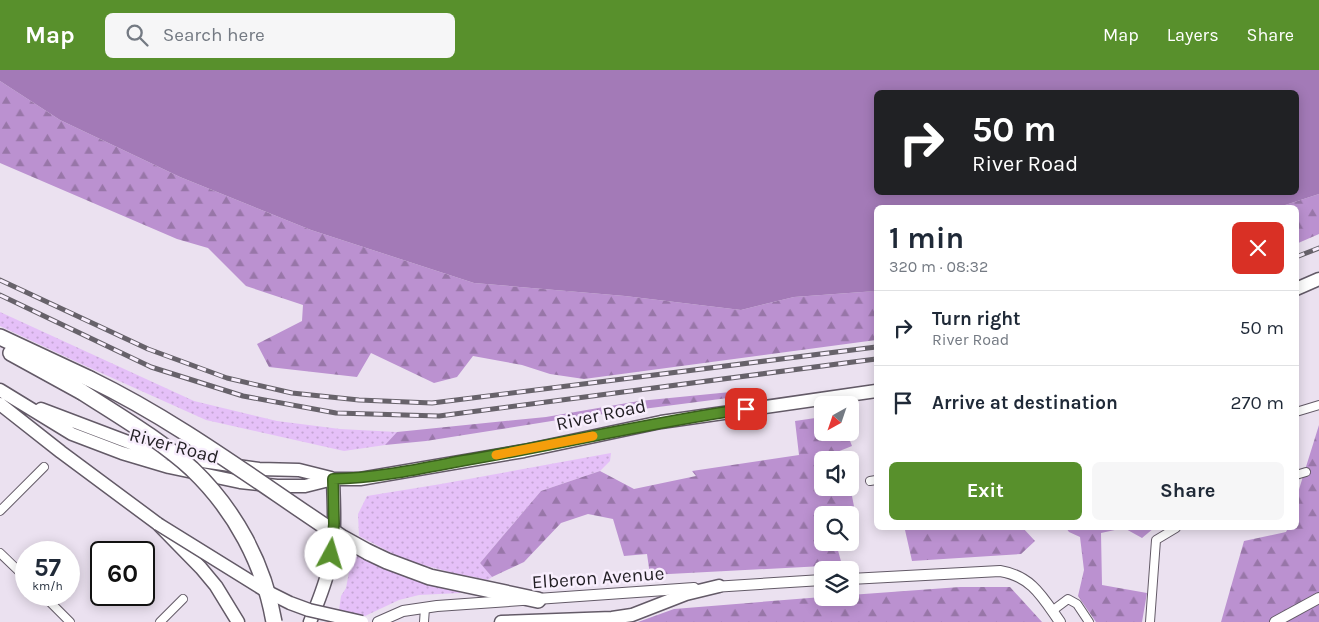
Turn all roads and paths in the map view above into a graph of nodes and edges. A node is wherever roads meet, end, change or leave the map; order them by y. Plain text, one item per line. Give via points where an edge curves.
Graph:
1 (1319, 279) edge
2 (1299, 288) edge
3 (0, 337) edge
4 (0, 347) edge
5 (0, 390) edge
6 (874, 391) edge
7 (0, 404) edge
8 (1319, 405) edge
9 (1299, 411) edge
10 (44, 467) dead end
11 (1306, 472) dead end
12 (1299, 474) edge
13 (333, 479) junction
14 (0, 511) edge
15 (158, 524) junction
16 (1173, 530) edge
17 (0, 553) edge
18 (15, 567) edge
19 (859, 579) edge
20 (814, 580) edge
21 (719, 586) junction
22 (1319, 598) edge
23 (182, 599) dead end
24 (538, 600) junction
25 (54, 606) edge
26 (317, 606) junction
27 (425, 608) junction
28 (1052, 611) junction
29 (70, 622) edge
30 (160, 622) edge
31 (238, 622) edge
32 (274, 622) edge
33 (310, 622) edge
34 (332, 622) edge
35 (362, 622) edge
36 (378, 622) edge
37 (424, 622) edge
38 (501, 622) edge
39 (1060, 622) edge
40 (1090, 622) edge
41 (1150, 622) edge
42 (1275, 622) edge

1 - 2 main road
3 - 24 highway, bridge via 90,379 164,419 368,552 430,577
4 - 32 highway, bridge via 82,392 192,469 226,508 251,548 266,586
5 - 13 main road, River Road via 72,434 170,467 240,482 277,486 305,486
6 - 13 main road, River Road via 661,422 414,470
7 - 15 main road
8 - 9 street
10 - 14 street
11 - 12 street
13 - 26 main road via 331,554
15 - 31 main road, bridge via 216,586
15 - 35 main road, bridge via 282,599 309,610
16 - 41 street via 1156,540
17 - 18 street
19 - 28 street via 1010,572 1032,585
20 - 21 street, Elberon Avenue
21 - 24 street, Elberon Avenue
21 - 38 main road via 686,594 632,615
22 - 42 street
23 - 30 street
24 - 27 street, Elberon Avenue
25 - 29 street
26 - 33 main road
26 - 34 main road
27 - 36 street, Elberon Avenue via 404,611
27 - 37 street
28 - 39 street
28 - 40 street via 1068,600 1077,604

